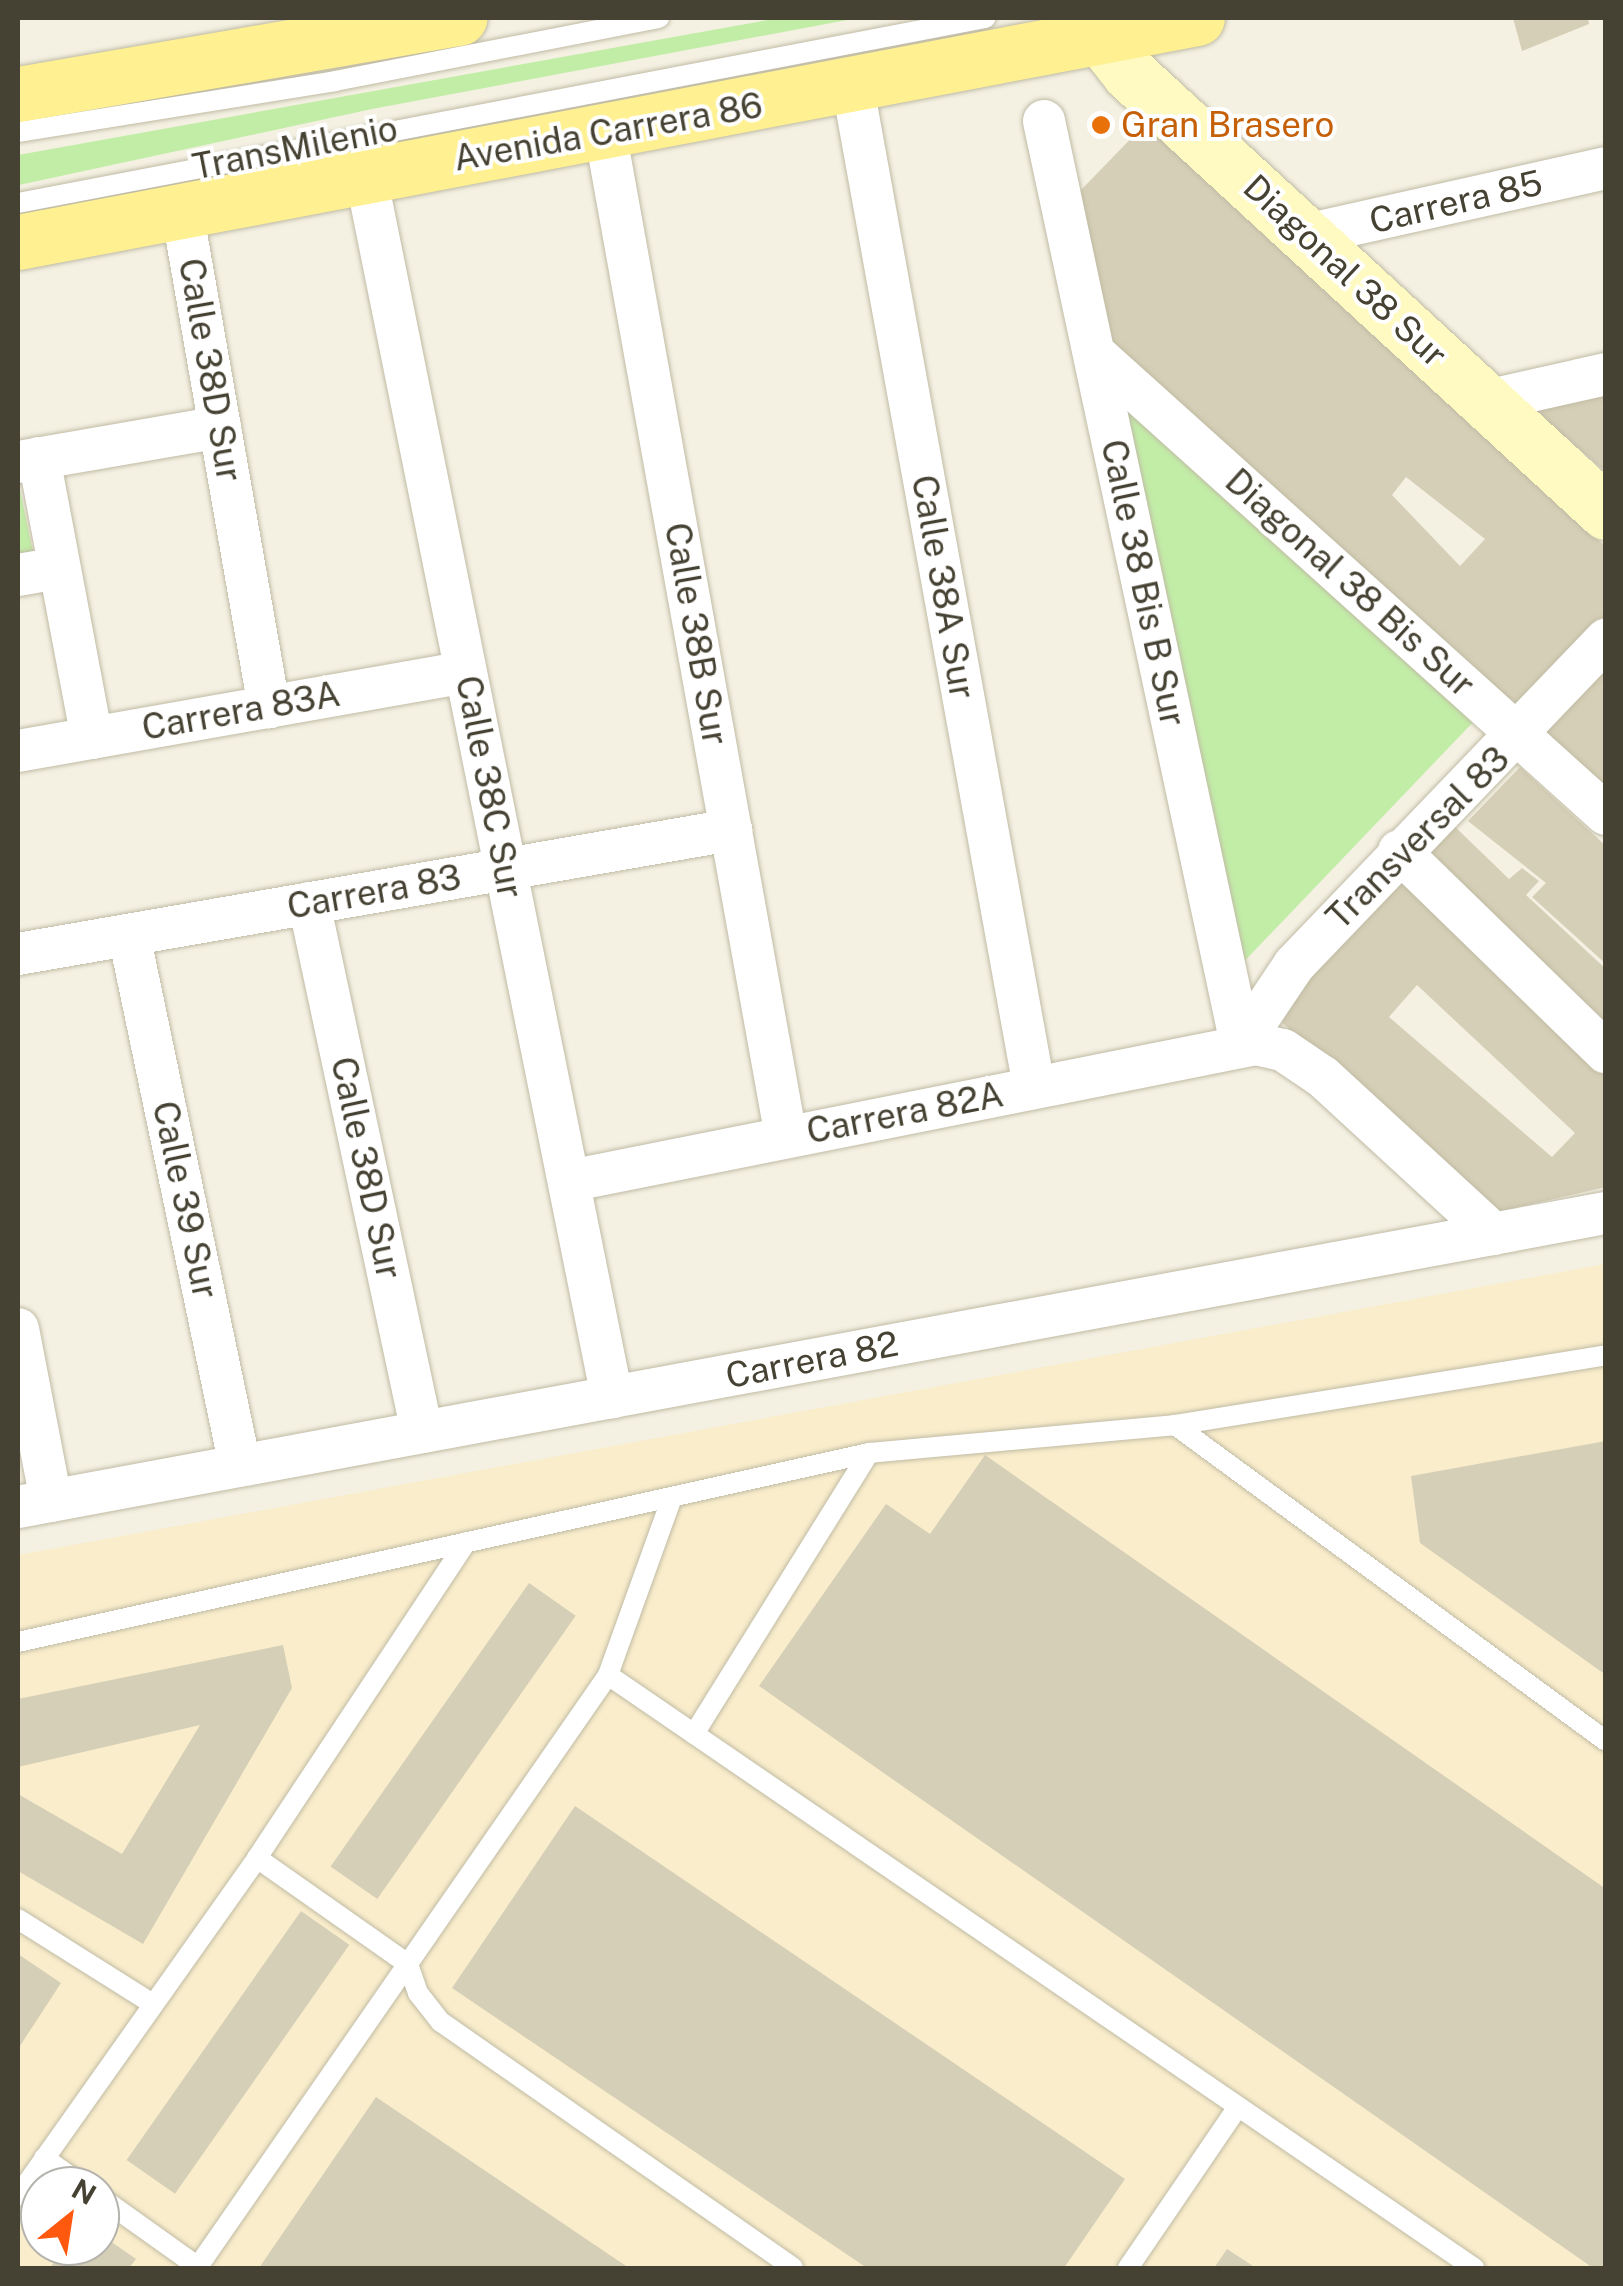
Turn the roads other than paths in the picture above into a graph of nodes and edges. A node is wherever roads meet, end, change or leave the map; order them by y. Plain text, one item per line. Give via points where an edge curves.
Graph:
1 (659, 18) edge
2 (985, 18) edge
3 (1197, 18) edge
4 (427, 20) edge
5 (1106, 28) edge
6 (1043, 33) edge
7 (853, 88) junction
8 (18, 94) edge
9 (1044, 121) dead end
10 (605, 131) junction
11 (18, 132) edge
12 (1606, 168) edge
13 (366, 176) junction
14 (18, 202) edge
15 (182, 211) junction
16 (1306, 235) junction
17 (18, 242) edge
18 (1094, 353) junction
19 (1606, 374) edge
20 (1486, 401) junction
21 (220, 427) junction
22 (28, 460) edge
23 (1606, 512) edge
24 (59, 568) junction
25 (18, 576) edge
26 (1606, 640) edge
27 (465, 672) junction
28 (269, 707) junction
29 (1520, 734) junction
30 (92, 738) junction
31 (18, 751) edge
32 (1606, 814) edge
33 (731, 830) junction
34 (1400, 850) junction
35 (505, 869) junction
36 (309, 903) junction
37 (129, 934) junction
38 (18, 954) edge
39 (1241, 1044) junction
40 (1606, 1052) edge
41 (1034, 1087) junction
42 (786, 1137) junction
43 (569, 1181) junction
44 (1606, 1213) edge
45 (1494, 1234) junction
46 (18, 1329) edge
47 (1606, 1355) edge
48 (612, 1397) junction
49 (1175, 1425) junction
50 (422, 1432) junction
51 (869, 1454) junction
52 (240, 1466) junction
53 (672, 1497) junction
54 (34, 1504) edge
55 (466, 1542) junction
56 (18, 1642) edge
57 (608, 1676) junction
58 (694, 1734) junction
59 (1606, 1741) edge
60 (257, 1858) junction
61 (18, 1919) edge
62 (408, 1964) junction
63 (153, 2004) junction
64 (1238, 2107) junction
65 (44, 2158) junction
66 (55, 2166) edge
67 (18, 2196) edge
68 (120, 2212) edge
69 (197, 2268) edge
70 (793, 2268) edge
71 (1128, 2268) edge
72 (1474, 2268) edge

1 - 11 lane, TransMilenio via 335,81
2 - 14 lane, TransMilenio
3 - 5 main road, Avenida Carrera 86
4 - 8 main road
5 - 6 main road, Avenida Carrera 86
5 - 16 street, Diagonal 38 Sur via 1130,74
6 - 7 main road, Avenida Carrera 86
7 - 10 main road, Avenida Carrera 86
7 - 41 street, Calle 38A Sur
9 - 18 street, Calle 38 Bis B Sur
10 - 13 main road, Avenida Carrera 86
10 - 33 street, Calle 38B Sur
12 - 16 street, Carrera 85
13 - 15 main road, Avenida Carrera 86
13 - 27 street, Calle 38C Sur
15 - 17 main road, Avenida Carrera 86
15 - 21 street, Calle 38D Sur
16 - 20 street, Diagonal 38 Sur
18 - 29 street, Diagonal 38 Bis Sur
18 - 39 street, Calle 38 Bis B Sur
19 - 20 street
20 - 23 street, Diagonal 38 Sur
21 - 22 street
21 - 28 street, Calle 38D Sur
22 - 24 street
24 - 25 street
24 - 30 street
26 - 29 street, Transversal 83
27 - 28 street, Carrera 83A
27 - 35 street, Calle 38C Sur
28 - 30 street, Carrera 83A
29 - 32 street, Diagonal 38 Bis Sur
29 - 34 street, Transversal 83
30 - 31 street, Carrera 83A
33 - 35 street, Carrera 83
33 - 42 street, Calle 38B Sur
34 - 39 street, Transversal 83 via 1294,966
34 - 40 street
35 - 36 street, Carrera 83
35 - 43 street, Calle 38C Sur
36 - 37 street, Carrera 83
36 - 50 street, Calle 38D Sur
37 - 38 street, Carrera 83
37 - 52 street, Calle 39 Sur
39 - 41 street, Carrera 82A
39 - 45 street via 1283,1050 1324,1077
41 - 42 street, Carrera 82A
42 - 43 street, Carrera 82A
43 - 48 street, Calle 38C Sur
44 - 45 street, Carrera 82
45 - 48 street, Carrera 82
46 - 54 street
47 - 49 lane
48 - 50 street, Carrera 82
49 - 51 lane
49 - 59 lane
50 - 52 street, Carrera 82
51 - 53 lane
51 - 58 lane
52 - 54 street, Carrera 82
53 - 55 lane
53 - 57 lane
55 - 56 lane
55 - 60 lane
57 - 58 lane
57 - 62 lane
58 - 64 lane
60 - 62 lane
60 - 63 lane
61 - 63 lane
62 - 69 lane
62 - 70 lane via 418,1993 441,2022
63 - 65 lane
64 - 71 lane
64 - 72 lane
65 - 66 lane
65 - 67 lane
68 - 69 lane

